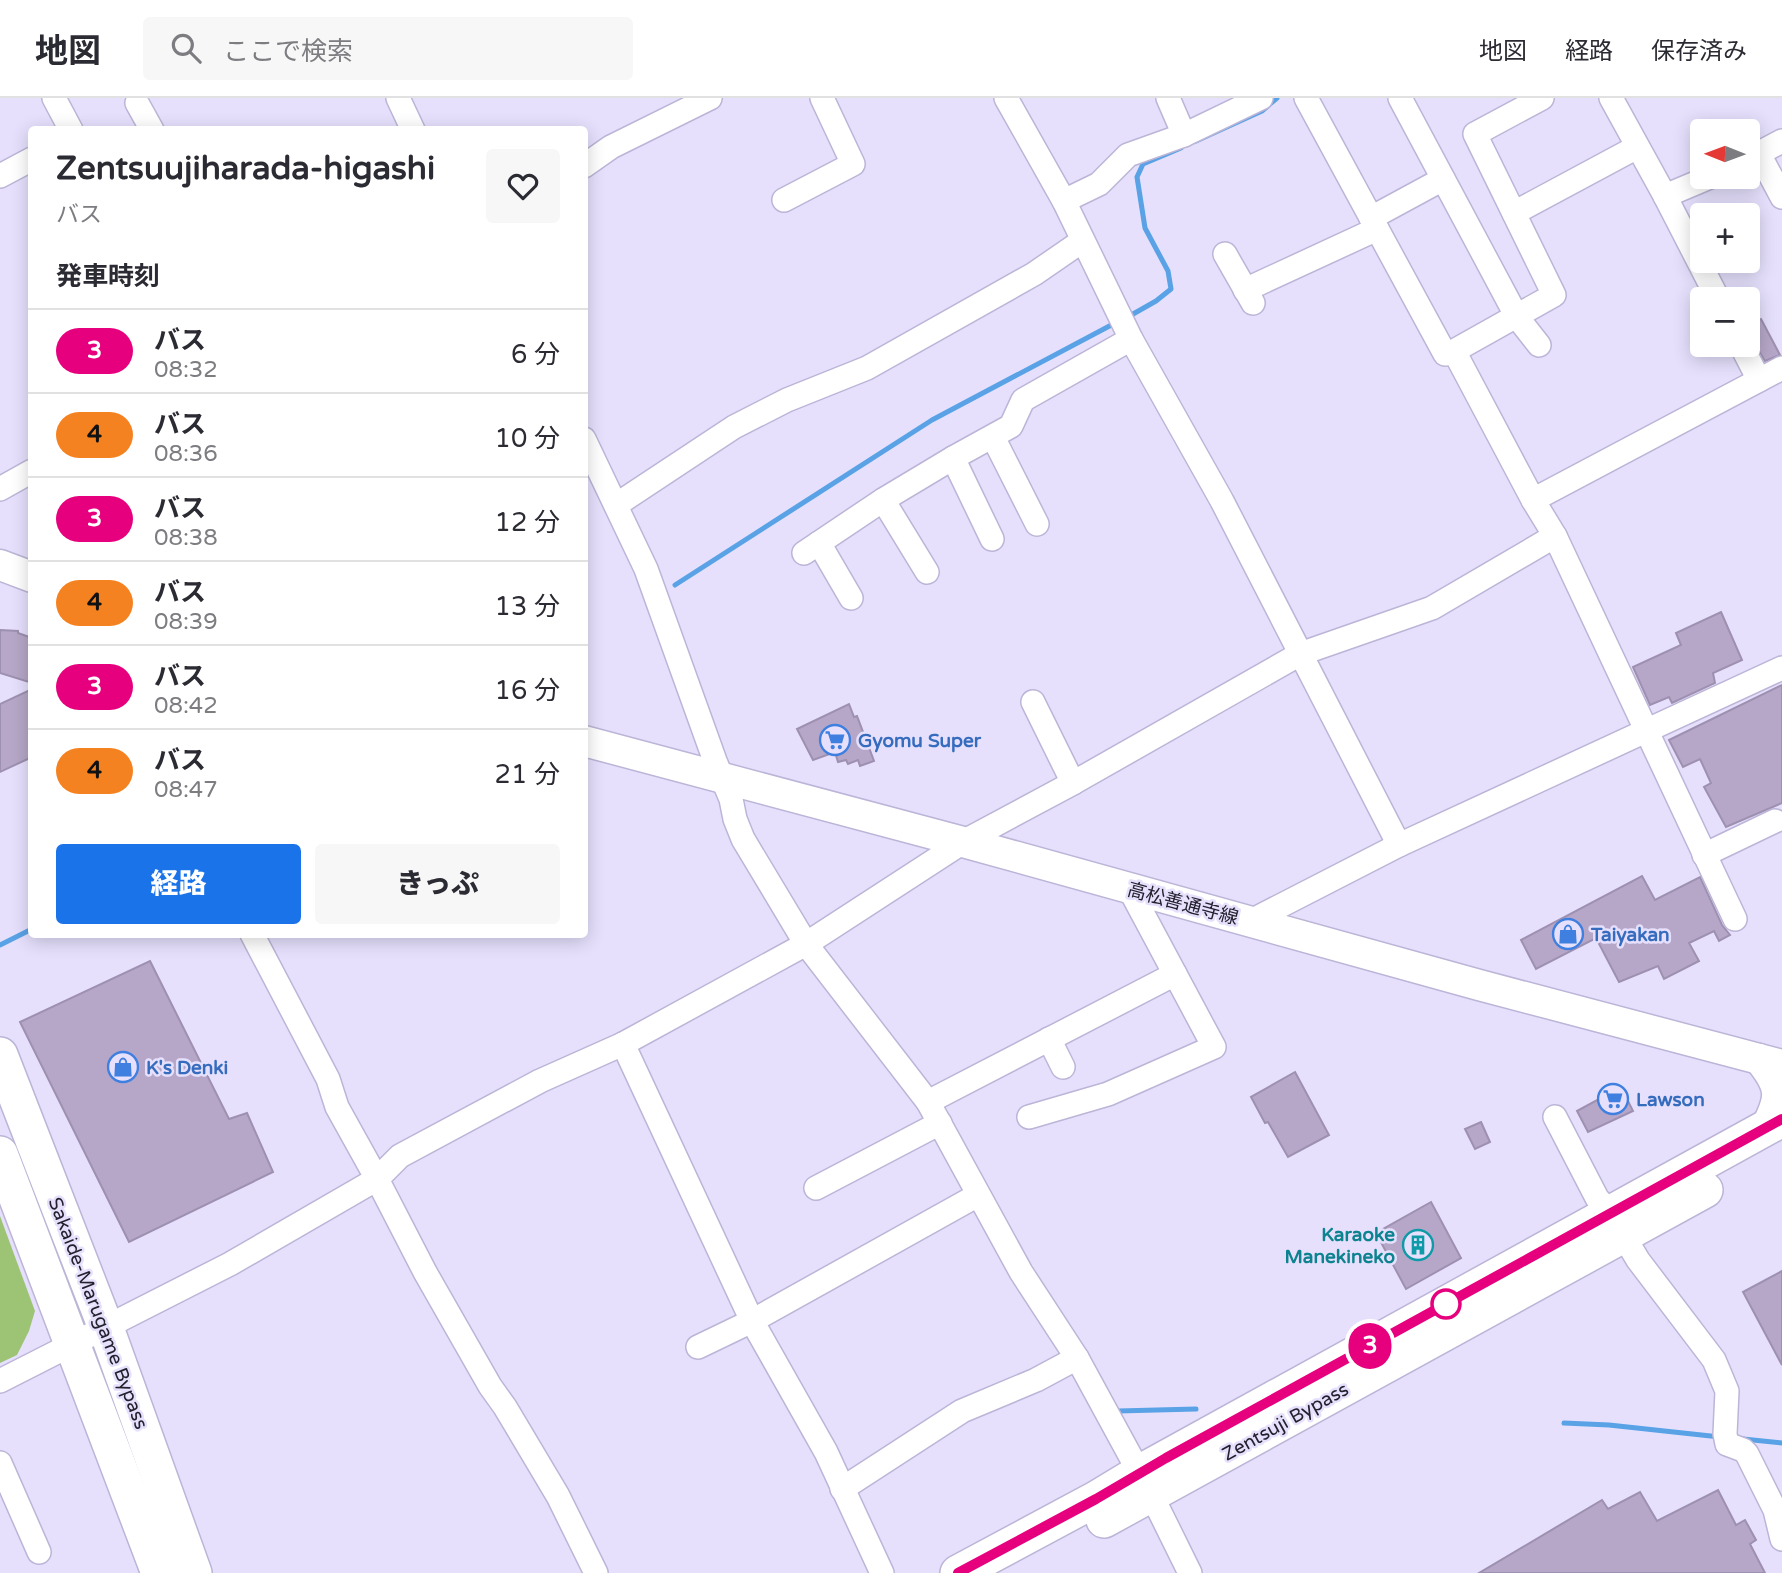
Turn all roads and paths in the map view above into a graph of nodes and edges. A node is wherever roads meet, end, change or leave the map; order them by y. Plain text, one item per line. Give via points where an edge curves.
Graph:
1 (54, 98) edge
2 (398, 98) edge
3 (710, 98) edge
4 (822, 98) edge
5 (1006, 98) edge
6 (1168, 98) edge
7 (1306, 98) edge
8 (1400, 98) edge
9 (1542, 98) edge
10 (1611, 98) edge
11 (1259, 99) edge
12 (137, 103) dead end
13 (69, 126) edge
14 (150, 126) edge
15 (411, 126) edge
16 (1184, 135) junction
17 (1782, 141) edge
18 (1637, 147) junction
19 (1760, 154) edge
20 (28, 161) edge
21 (588, 163) edge
22 (1760, 166) edge
23 (0, 176) edge
24 (1443, 179) junction
25 (1690, 185) edge
26 (1665, 196) junction
27 (1782, 197) edge
28 (784, 200) dead end
29 (1064, 201) junction
30 (1514, 213) junction
31 (1374, 223) junction
32 (1082, 241) junction
33 (1226, 254) dead end
34 (1712, 287) edge
35 (1517, 317) junction
36 (1131, 340) junction
37 (1539, 345) dead end
38 (1454, 351) junction
39 (1747, 357) edge
40 (1782, 368) edge
41 (1759, 380) junction
42 (993, 437) junction
43 (588, 447) edge
44 (953, 458) junction
45 (28, 473) edge
46 (0, 489) edge
47 (1533, 499) junction
48 (883, 500) junction
49 (616, 505) junction
50 (1037, 524) dead end
51 (1555, 536) junction
52 (992, 539) dead end
53 (0, 565) edge
54 (928, 572) dead end
55 (28, 576) edge
56 (851, 598) dead end
57 (1300, 654) junction
58 (1782, 667) edge
59 (1033, 702) dead end
60 (1647, 729) junction
61 (588, 742) edge
62 (723, 778) junction
63 (1073, 783) junction
64 (1774, 821) dead end
65 (963, 842) junction
66 (1399, 845) junction
67 (1704, 855) junction
68 (1129, 888) junction
69 (1735, 919) dead end
70 (1251, 921) junction
71 (254, 938) edge
72 (806, 944) junction
73 (1175, 974) junction
74 (1049, 1039) junction
75 (622, 1045) junction
76 (0, 1056) edge
77 (1770, 1062) edge
78 (1063, 1067) dead end
79 (928, 1102) junction
80 (1030, 1117) dead end
81 (1555, 1117) dead end
82 (940, 1122) junction
83 (1776, 1132) edge
84 (0, 1154) edge
85 (377, 1179) junction
86 (816, 1188) dead end
87 (978, 1195) junction
88 (1617, 1224) junction
89 (752, 1321) junction
90 (106, 1328) junction
91 (74, 1344) junction
92 (698, 1347) dead end
93 (1077, 1359) junction
94 (0, 1381) edge
95 (0, 1463) edge
96 (163, 1481) junction
97 (1145, 1484) junction
98 (842, 1489) junction
99 (8, 1503) edge
100 (1782, 1539) edge
101 (39, 1552) dead end
102 (159, 1573) edge
103 (194, 1573) edge
104 (207, 1573) edge
105 (596, 1573) edge
106 (883, 1573) edge
107 (958, 1573) edge
108 (1009, 1573) edge
109 (1190, 1573) edge

1 - 13 street
2 - 15 street
3 - 21 street
4 - 28 street via 853,164
5 - 29 street
6 - 16 street
7 - 31 street
8 - 24 street
9 - 30 street via 1475,134
10 - 18 street
11 - 16 street
12 - 14 street
16 - 29 street via 1128,155 1099,184
17 - 19 street
18 - 26 street
18 - 30 street
20 - 23 street
22 - 27 street
24 - 31 street
24 - 35 street
25 - 26 street
26 - 34 street
29 - 32 street
30 - 35 street via 1554,295
31 - 33 street via 1249,297
31 - 38 street via 1445,354
32 - 36 street
32 - 49 street via 1034,274 867,368 734,427
35 - 37 street
35 - 38 street
36 - 42 street via 1023,400 1011,426
36 - 57 street via 1222,500
38 - 47 street
39 - 41 street
40 - 41 street
41 - 47 street
42 - 44 street
42 - 50 street
43 - 49 street
44 - 48 street
44 - 52 street
45 - 46 street
47 - 51 street
48 - 54 street
48 - 56 street via 812,548
49 - 62 street via 646,569
51 - 57 street via 1432,608
51 - 60 street
53 - 55 main road
57 - 63 street
57 - 66 street
58 - 60 street
59 - 63 street
60 - 66 street
60 - 67 street
61 - 62 main road, 高松善通寺線
62 - 65 main road, 高松善通寺線
62 - 72 street via 743,839
63 - 65 street
64 - 67 street
65 - 68 main road, 高松善通寺線
65 - 72 street
66 - 70 street
67 - 69 street
68 - 70 main road, 高松善通寺線
68 - 73 street
70 - 77 main road, 高松善通寺線
71 - 85 street
72 - 75 street
72 - 79 street
73 - 74 street
73 - 80 street via 1214,1046 1108,1094
74 - 78 street
74 - 79 street
75 - 85 street via 540,1081 400,1156
75 - 89 street
76 - 90 highway, Sakaide-Marugame Bypass
77 - 83 main road via 1780,1093
79 - 82 street
81 - 88 street via 1597,1198
82 - 86 street
82 - 87 street
83 - 88 highway, Zentsuji Bypass
84 - 91 highway, Sakaide-Marugame Bypass
85 - 90 street via 230,1264
85 - 105 street via 449,1315 558,1496
87 - 89 street
87 - 93 street
88 - 97 highway, Zentsuji Bypass
88 - 100 street via 1638,1260 1714,1360 1727,1391 1726,1439 1747,1454 1775,1510
89 - 92 street
89 - 98 street
90 - 91 street
90 - 96 highway, Sakaide-Marugame Bypass
91 - 94 street
91 - 102 highway, Sakaide-Marugame Bypass
93 - 97 street
93 - 98 street via 962,1411
95 - 99 street
96 - 103 highway, Sakaide-Marugame Bypass
96 - 104 highway
97 - 107 highway, Zentsuji Bypass via 1096,1499
97 - 108 highway, Zentsuji Bypass
97 - 109 street
98 - 106 street
99 - 101 street

